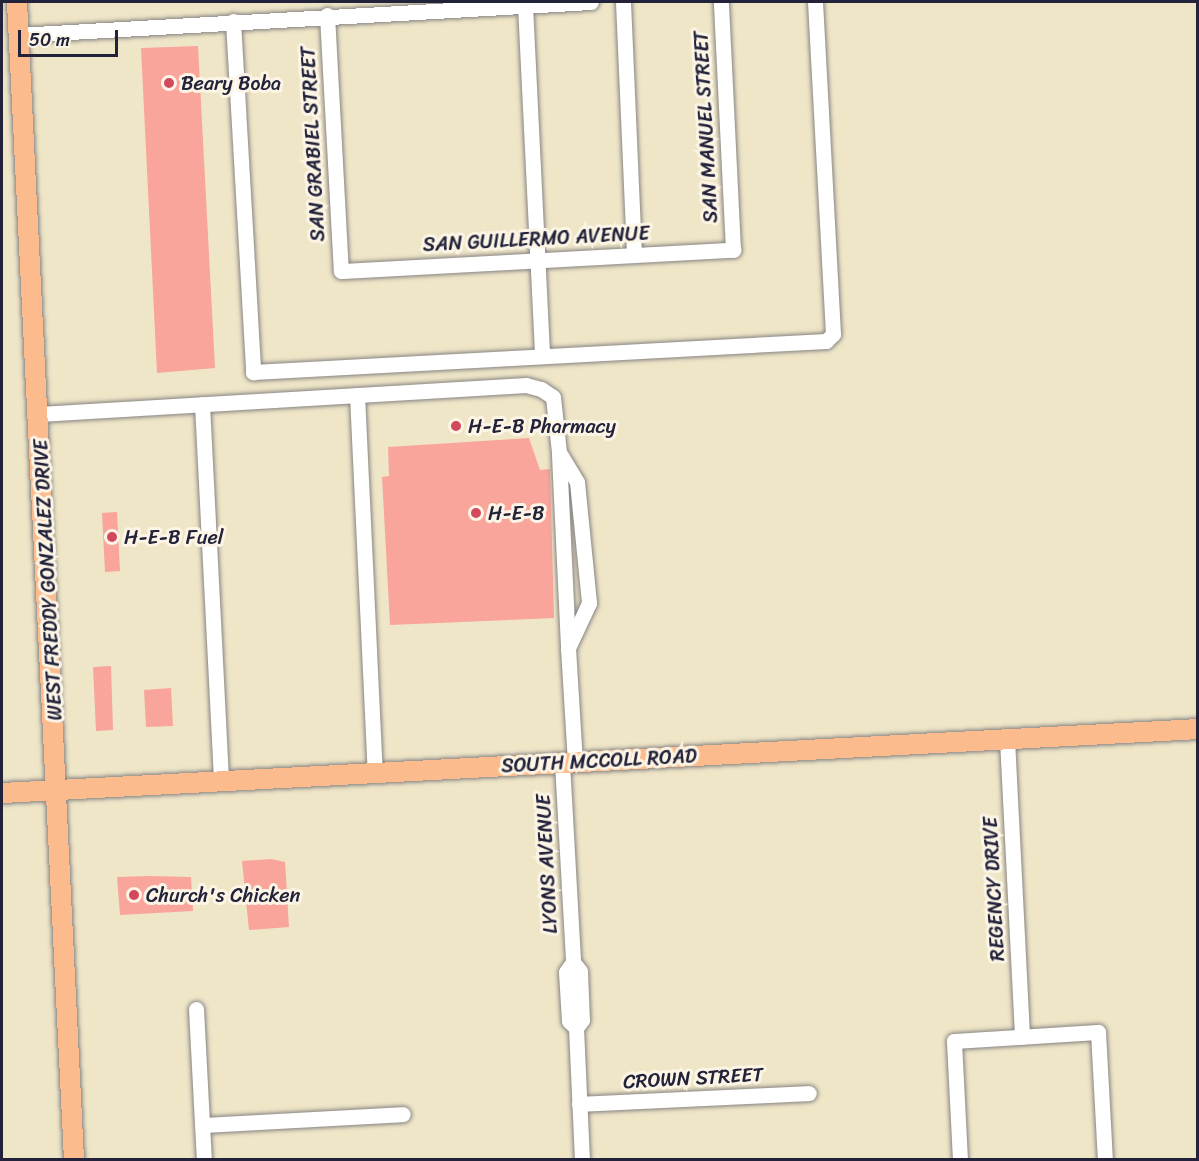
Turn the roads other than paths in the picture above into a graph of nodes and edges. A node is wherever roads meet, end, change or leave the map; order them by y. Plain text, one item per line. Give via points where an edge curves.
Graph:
1 (17, 2) edge
2 (591, 2) edge
3 (623, 2) edge
4 (721, 2) edge
5 (815, 2) edge
6 (525, 5) junction
7 (327, 15) junction
8 (233, 21) junction
9 (18, 35) junction
10 (733, 250) joint
11 (634, 255) junction
12 (538, 260) junction
13 (341, 271) joint
14 (542, 356) junction
15 (357, 395) junction
16 (202, 404) junction
17 (39, 414) junction
18 (559, 453) junction
19 (568, 648) junction
20 (1197, 729) edge
21 (1007, 739) junction
22 (569, 763) junction
23 (375, 773) junction
24 (221, 781) junction
25 (59, 790) junction
26 (2, 793) edge
27 (196, 1009) dead end
28 (1022, 1036) junction
29 (809, 1093) dead end
30 (579, 1104) junction
31 (403, 1114) dead end
32 (202, 1125) junction
33 (74, 1160) edge
34 (204, 1160) edge
35 (582, 1160) edge
36 (960, 1160) edge
37 (1105, 1160) edge

1 - 9 main road, WEST FREDDY GONZALEZ DRIVE
2 - 6 street
3 - 11 street
4 - 10 street, SAN MANUEL STREET
5 - 14 street via 833,334 826,341
6 - 7 street
6 - 12 street
7 - 8 street
7 - 13 street, SAN GRABIEL STREET
8 - 9 street
8 - 14 street via 253,372
9 - 17 main road, WEST FREDDY GONZALEZ DRIVE
10 - 11 street, SAN GUILLERMO AVENUE
11 - 12 street, SAN GUILLERMO AVENUE
12 - 13 street, SAN GUILLERMO AVENUE
12 - 14 street
15 - 16 street
15 - 18 street, LYONS AVENUE via 525,385 541,389 553,397
15 - 23 street
16 - 17 street
16 - 24 street
17 - 25 main road, WEST FREDDY GONZALEZ DRIVE
18 - 19 street, LYONS AVENUE
18 - 19 street via 578,482 589,603
19 - 22 street, LYONS AVENUE
20 - 21 main road, SOUTH MCCOLL ROAD
21 - 22 main road, SOUTH MCCOLL ROAD
21 - 28 street, REGENCY DRIVE
22 - 23 main road, SOUTH MCCOLL ROAD
22 - 30 street, LYONS AVENUE via 573,962 566,972 568,1020 576,1028
23 - 24 main road, SOUTH MCCOLL ROAD
24 - 25 main road, SOUTH MCCOLL ROAD
25 - 26 main road, SOUTH MCCOLL ROAD
25 - 33 main road, WEST FREDDY GONZALEZ DRIVE
27 - 32 street
28 - 36 street via 954,1041
28 - 37 street via 1098,1032
29 - 30 street, CROWN STREET
30 - 35 street, LYONS AVENUE
31 - 32 street
32 - 34 street

